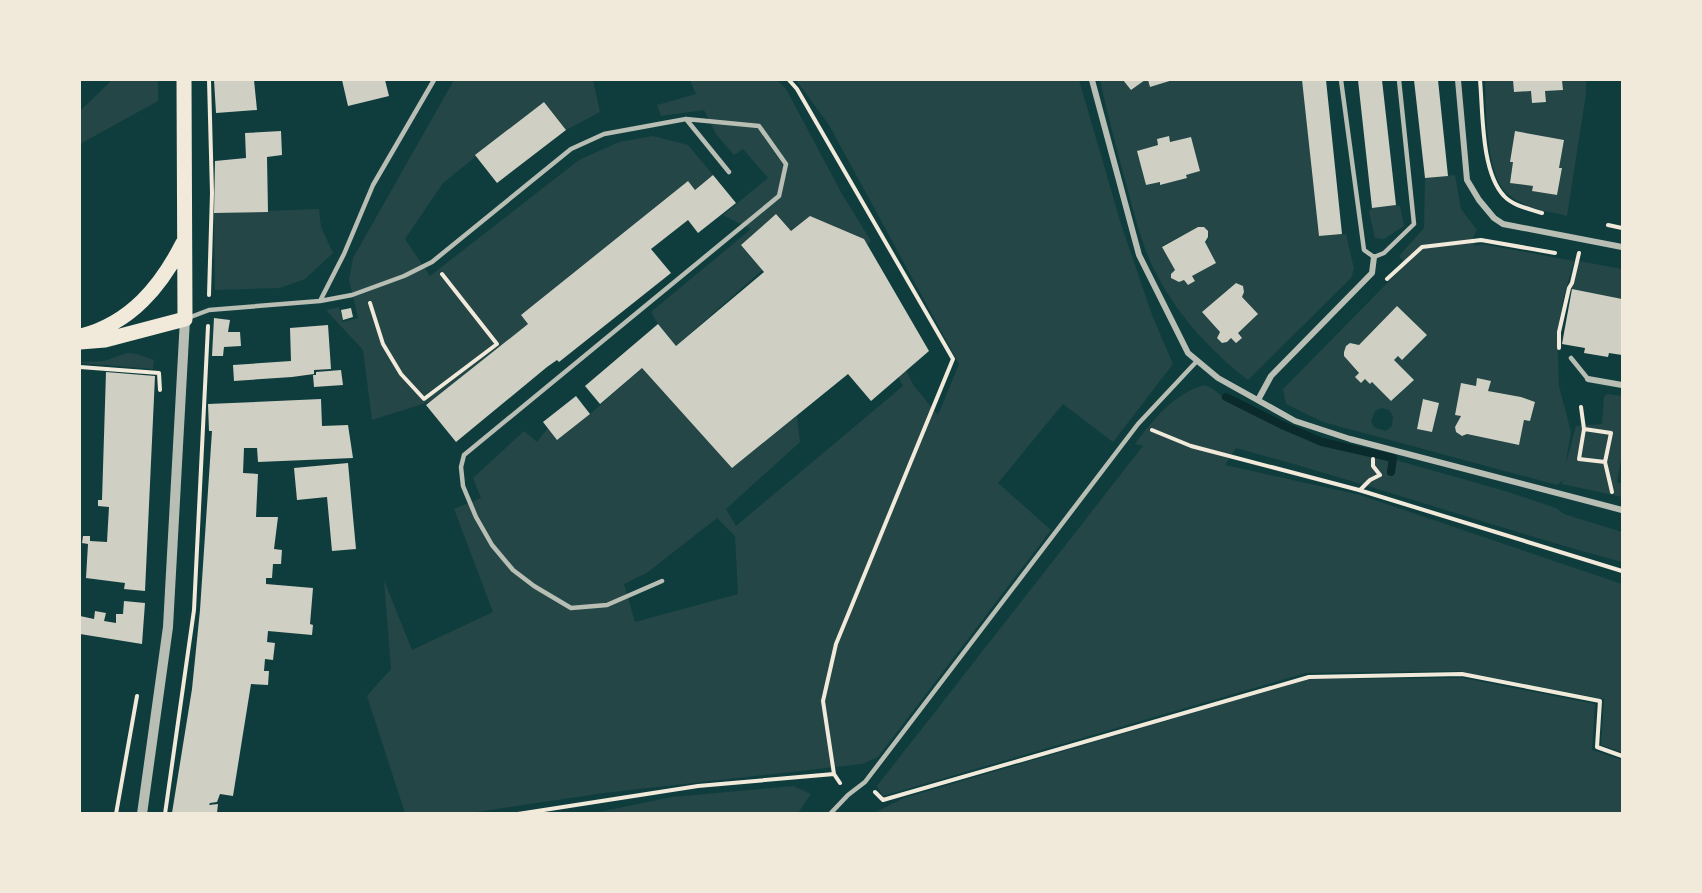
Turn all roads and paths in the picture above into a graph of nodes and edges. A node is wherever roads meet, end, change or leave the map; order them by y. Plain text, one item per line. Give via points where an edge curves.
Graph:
1 (184, 80) edge
2 (209, 80) edge
3 (434, 80) edge
4 (789, 80) edge
5 (1092, 80) edge
6 (1341, 80) edge
7 (1399, 80) edge
8 (1458, 80) edge
9 (1480, 80) edge
10 (686, 119) junction
11 (729, 172) dead end
12 (1548, 214) dead end
13 (1601, 224) dead end
14 (1623, 228) edge
15 (185, 240) junction
16 (1582, 240) junction
17 (1623, 247) edge
18 (1557, 253) dead end
19 (1568, 255) dead end
20 (1374, 257) junction
21 (1579, 257) junction
22 (1405, 261) dead end
23 (432, 262) junction
24 (367, 291) junction
25 (320, 301) junction
26 (209, 310) junction
27 (185, 320) junction
28 (80, 337) edge
29 (80, 342) edge
30 (1571, 358) joint
31 (1197, 361) junction
32 (80, 367) edge
33 (1588, 379) joint
34 (1623, 385) edge
35 (161, 394) dead end
36 (1258, 400) junction
37 (203, 406) dead end
38 (1581, 407) dead end
39 (1138, 424) junction
40 (1584, 429) junction
41 (1373, 456) dead end
42 (1605, 462) junction
43 (1359, 490) junction
44 (1614, 508) junction
45 (1623, 510) edge
46 (1623, 571) edge
47 (662, 581) dead end
48 (138, 696) dead end
49 (1623, 756) edge
50 (834, 774) junction
51 (865, 782) junction
52 (848, 795) junction
53 (116, 813) edge
54 (142, 813) edge
55 (518, 813) edge
56 (830, 813) edge

1 - 15 main road
2 - 26 path
3 - 25 lane via 373,184
4 - 50 path via 953,359 836,645 823,700
5 - 31 street via 1139,255 1188,353
6 - 20 lane via 1364,250
7 - 20 lane via 1414,224 1384,253
8 - 16 street via 1467,180 1479,200 1503,224
9 - 12 path via 1484,128 1496,184 1505,198
10 - 11 lane
10 - 23 lane via 604,134 571,149
10 - 47 lane via 759,126 786,164 779,196 464,454 461,467 463,486 492,545 513,570 572,608 607,605
13 - 14 path
15 - 27 main road
15 - 28 main road via 162,281 147,298 109,326
16 - 17 street
16 - 21 path
18 - 22 path via 1481,240 1422,247
19 - 21 path
20 - 36 street via 1372,273 1271,376
21 - 30 path via 1559,332 1559,348
23 - 24 lane
23 - 24 path via 497,344 424,399 401,374 383,344
24 - 25 lane
25 - 26 lane
26 - 27 lane
26 - 37 path
27 - 29 main road via 105,340
27 - 54 street via 168,627
30 - 33 lane
31 - 36 street via 1218,378
31 - 39 lane
32 - 35 path via 159,373
33 - 34 street
36 - 44 street via 1295,421 1350,439
38 - 40 path
39 - 43 path via 1191,446
39 - 51 lane
40 - 42 path via 1579,459
40 - 42 path via 1611,433
41 - 43 path via 1373,466 1380,475
42 - 44 path
43 - 46 path
44 - 45 street
48 - 53 path
49 - 51 path via 1596,747 1600,701 1462,674 1308,676 883,800
50 - 52 path
50 - 55 path via 698,786
51 - 52 lane
52 - 56 lane

